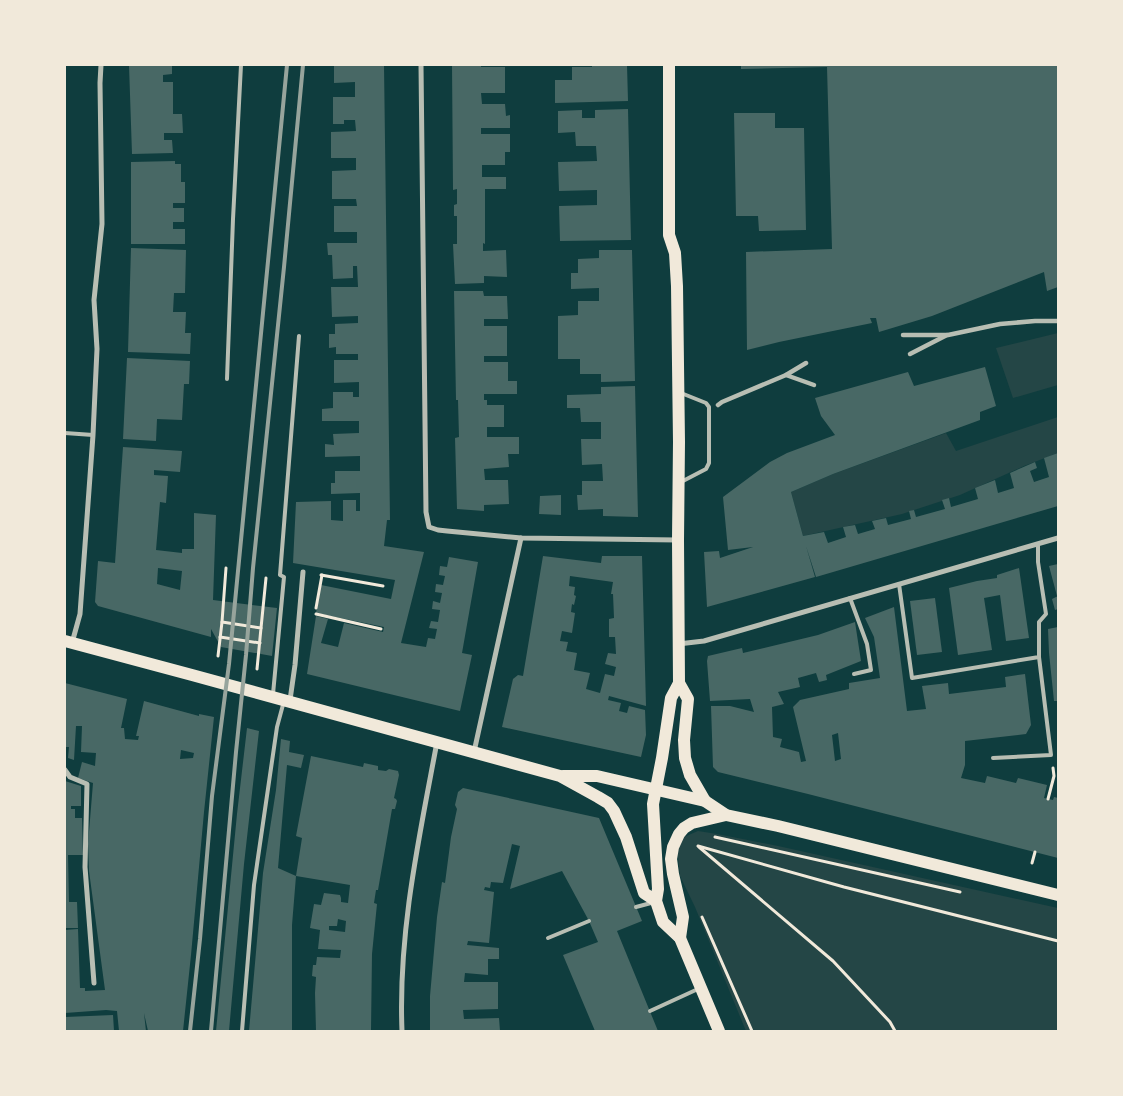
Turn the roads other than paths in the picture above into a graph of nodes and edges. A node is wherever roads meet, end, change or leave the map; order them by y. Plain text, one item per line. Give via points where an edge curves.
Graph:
1 (101, 65) edge
2 (241, 65) edge
3 (421, 65) edge
4 (668, 65) edge
5 (1058, 321) edge
6 (903, 335) dead end
7 (948, 335) junction
8 (299, 336) dead end
9 (910, 354) dead end
10 (806, 363) dead end
11 (786, 375) junction
12 (227, 379) dead end
13 (814, 385) dead end
14 (678, 392) junction
15 (718, 406) dead end
16 (65, 433) edge
17 (93, 435) junction
18 (679, 484) junction
19 (521, 538) junction
20 (1058, 538) edge
21 (678, 540) junction
22 (1038, 544) junction
23 (303, 572) road end
24 (899, 584) junction
25 (850, 598) junction
26 (68, 642) edge
27 (678, 644) junction
28 (1039, 657) junction
29 (854, 674) dead end
30 (680, 683) junction
31 (282, 699) junction
32 (437, 742) junction
33 (474, 752) junction
34 (993, 758) dead end
35 (65, 770) edge
36 (560, 776) junction
37 (656, 790) junction
38 (705, 801) junction
39 (726, 815) junction
40 (1058, 894) edge
41 (656, 901) junction
42 (636, 907) dead end
43 (589, 921) dead end
44 (548, 938) dead end
45 (680, 938) junction
46 (94, 983) dead end
47 (700, 988) junction
48 (650, 1011) dead end
49 (242, 1031) edge
50 (402, 1031) edge
51 (719, 1031) edge

1 - 17 street via 102,224 94,300 97,348
2 - 12 lane
3 - 19 street via 426,512 429,526 438,530
4 - 14 main road via 668,235 675,253
5 - 7 street via 1000,324
6 - 7 street
7 - 9 street
8 - 31 lane via 280,575 284,577
10 - 11 street
11 - 13 street
11 - 15 street
14 - 18 main road
14 - 18 lane via 709,407 710,454 706,469
16 - 17 lane
17 - 26 street via 80,614
18 - 21 main road
19 - 21 street
19 - 33 street
20 - 22 street
21 - 27 main road
22 - 24 street
22 - 28 lane via 1046,614 1039,622
23 - 31 street via 295,665
24 - 25 street
24 - 28 lane via 912,678
25 - 27 street via 704,641
25 - 29 lane via 867,644 871,670
26 - 31 main road
27 - 30 main road
28 - 34 lane via 1051,755
30 - 37 main road via 671,698
30 - 38 main road via 688,699 685,758 690,775
31 - 32 main road
31 - 49 lane via 254,885
32 - 33 main road
32 - 50 street via 406,923
33 - 36 main road
35 - 46 street via 70,777 87,784 85,867
36 - 37 main road via 597,776
36 - 41 main road via 608,803 626,837 644,892
37 - 38 main road
37 - 41 main road via 653,804
38 - 39 main road
39 - 40 main road
39 - 45 main road via 692,823 679,834 673,846 673,874 683,917
41 - 42 lane
41 - 45 main road via 663,922
43 - 44 lane
45 - 47 main road
47 - 48 lane
47 - 51 main road

